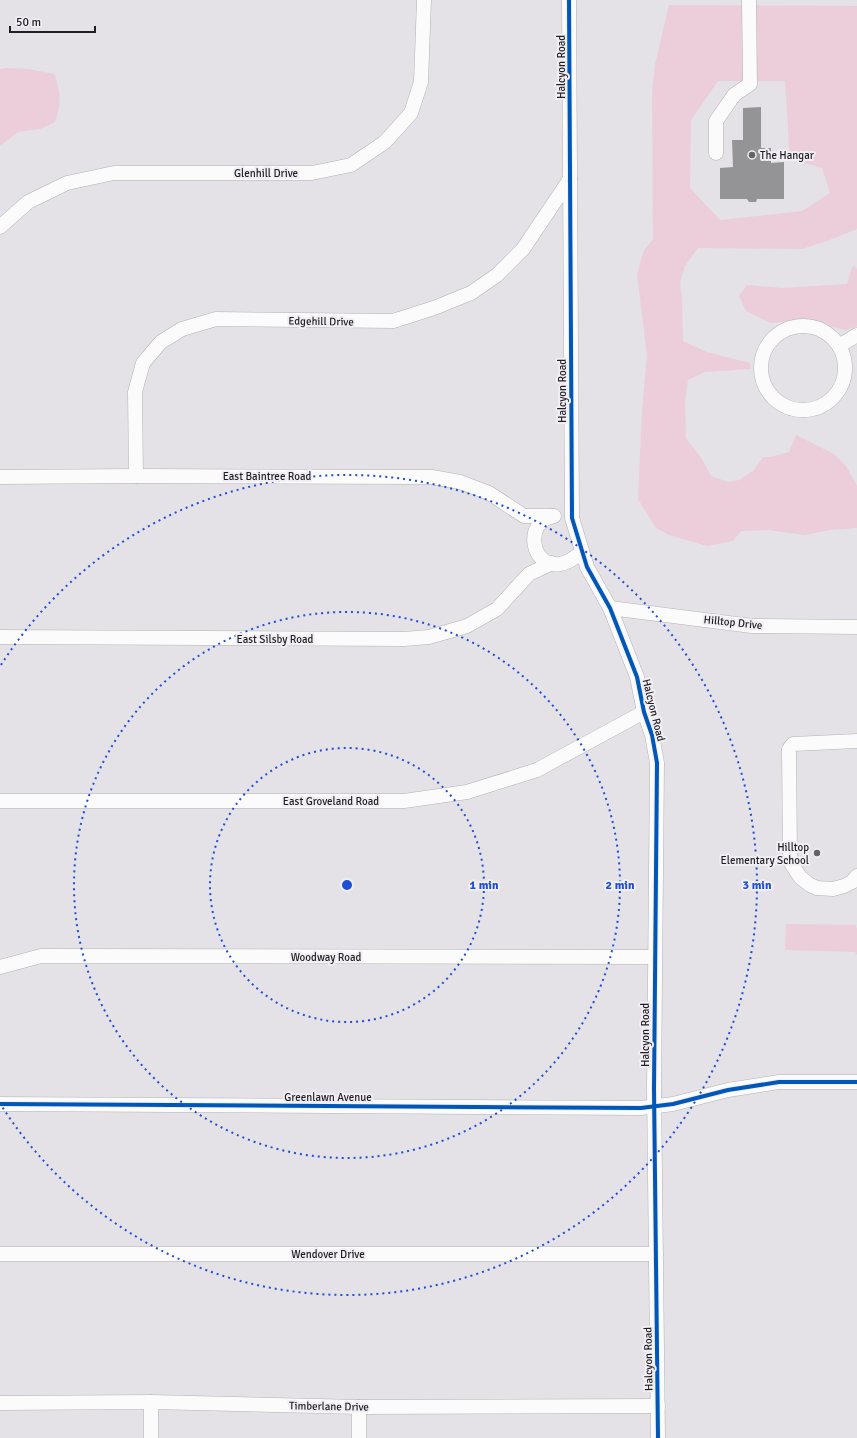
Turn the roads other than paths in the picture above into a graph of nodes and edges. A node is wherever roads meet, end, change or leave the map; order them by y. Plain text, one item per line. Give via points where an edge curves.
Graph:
1 (424, 0) edge
2 (569, 0) edge
3 (749, 0) edge
4 (716, 153) dead end
5 (570, 179) junction
6 (0, 227) edge
7 (857, 335) edge
8 (839, 346) junction
9 (136, 476) junction
10 (0, 477) edge
11 (524, 516) junction
12 (552, 516) junction
13 (572, 518) junction
14 (535, 543) junction
15 (582, 552) junction
16 (552, 563) junction
17 (529, 574) junction
18 (610, 608) junction
19 (857, 627) edge
20 (0, 637) edge
21 (644, 712) junction
22 (857, 741) edge
23 (0, 801) edge
24 (857, 876) edge
25 (654, 957) junction
26 (0, 967) edge
27 (857, 1082) edge
28 (0, 1104) edge
29 (655, 1105) junction
30 (0, 1254) edge
31 (656, 1254) junction
32 (151, 1402) junction
33 (0, 1403) edge
34 (658, 1406) junction
35 (359, 1407) junction
36 (151, 1438) edge
37 (359, 1438) edge
38 (658, 1438) edge

1 - 6 street, Glenhill Drive via 421,82 411,113 385,142 351,165 312,173 114,173 67,183 28,202
2 - 5 street, Halcyon Road
3 - 4 street via 750,84 734,95 716,121
5 - 9 street, Edgehill Drive via 523,249 497,275 471,293 434,308 393,321 216,319 182,329 161,342 143,363 134,392
5 - 13 street, Halcyon Road
7 - 8 street
8 - 8 street via 829,335 817,328 804,326 780,333 771,340 764,354 761,366 766,388 778,401 796,409 813,408 827,402 838,392 843,382 845,364
9 - 10 street, East Baintree Road
9 - 11 street, East Baintree Road via 432,477 460,482 489,493
11 - 12 street
11 - 14 street
12 - 13 street
12 - 14 street via 539,525 535,532
13 - 15 street, Halcyon Road
14 - 16 street via 538,555
14 - 17 street, East Silsby Road
15 - 16 street via 560,564
15 - 18 street, Halcyon Road via 587,567
16 - 17 street, East Silsby Road
17 - 20 street, East Silsby Road via 497,609 467,626 429,637 404,640
18 - 19 street, Hilltop Drive via 752,626
18 - 21 street, Halcyon Road via 637,677
21 - 23 street, East Groveland Road via 537,770 467,792 404,801
21 - 25 street, Halcyon Road via 652,735 657,763
22 - 24 street via 793,744 789,749 789,767 790,856 796,872 810,885 825,889 844,886
25 - 26 street, Woodway Road via 41,956
25 - 29 street, Halcyon Road
27 - 29 street, Greenlawn Avenue via 779,1082 728,1090 672,1104
28 - 29 street, Greenlawn Avenue via 641,1108
29 - 31 street, Halcyon Road
30 - 31 street, Wendover Drive
31 - 34 street, Halcyon Road
32 - 33 street, Timberlane Drive
32 - 35 street, Timberlane Drive
32 - 36 street
34 - 35 street, Timberlane Drive
34 - 38 street, Halcyon Road
35 - 37 street

